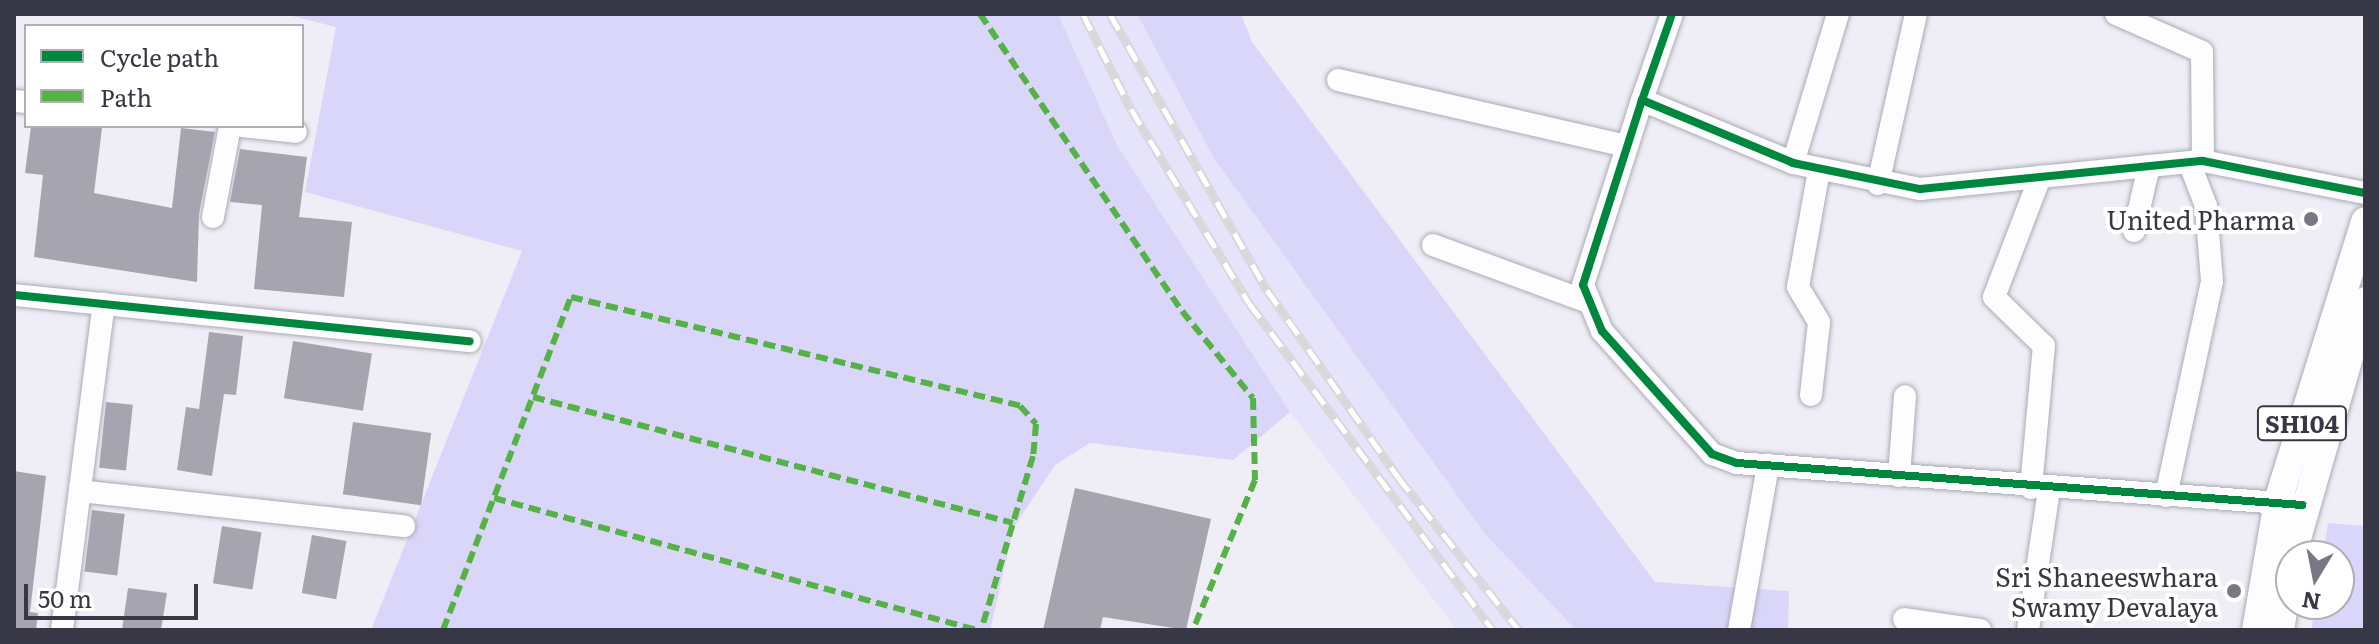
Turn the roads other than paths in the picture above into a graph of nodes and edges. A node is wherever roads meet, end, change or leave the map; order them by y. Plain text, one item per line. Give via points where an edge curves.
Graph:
1 (1672, 14) edge
2 (1838, 14) edge
3 (1916, 14) edge
4 (2116, 14) edge
5 (1338, 80) dead end
6 (1642, 100) junction
7 (230, 128) edge
8 (260, 128) edge
9 (296, 132) dead end
10 (1627, 146) junction
11 (2196, 162) junction
12 (1793, 163) junction
13 (2149, 166) junction
14 (1819, 170) junction
15 (2040, 177) junction
16 (1878, 184) junction
17 (2365, 193) edge
18 (213, 217) dead end
19 (2365, 221) edge
20 (2134, 231) dead end
21 (1433, 245) dead end
22 (14, 295) edge
23 (2365, 301) edge
24 (1588, 302) junction
25 (104, 304) junction
26 (470, 341) dead end
27 (1811, 395) dead end
28 (1905, 396) dead end
29 (1768, 465) junction
30 (1899, 476) junction
31 (2040, 488) junction
32 (80, 491) junction
33 (2166, 496) junction
34 (2290, 503) junction
35 (404, 526) dead end
36 (2291, 540) edge
37 (1904, 619) dead end
38 (62, 630) edge
39 (1739, 630) edge
40 (1980, 630) edge
41 (2028, 630) edge
42 (2256, 630) edge

1 - 6 street
2 - 12 street
3 - 16 street
4 - 11 street via 2202,52
5 - 10 street
6 - 10 street
6 - 12 street
7 - 18 street
8 - 9 street
10 - 24 street via 1583,285
11 - 13 street
11 - 17 street
11 - 33 street via 2206,206 2212,281
12 - 14 street
13 - 15 street
13 - 20 street
14 - 16 street
14 - 27 street via 1798,287 1819,322
15 - 16 street via 1920,189
15 - 31 street via 1994,297 2044,346
19 - 34 main road, SH104
21 - 24 street
22 - 25 street
23 - 34 main road, SH104
24 - 29 street via 1602,331 1700,444 1737,463
25 - 26 street
25 - 32 street
28 - 30 street
29 - 30 street
29 - 39 street
30 - 31 street
31 - 33 street
31 - 41 street
32 - 35 street
32 - 38 street
33 - 34 street
34 - 36 main road, SH104
34 - 42 main road, SH104
37 - 40 street

